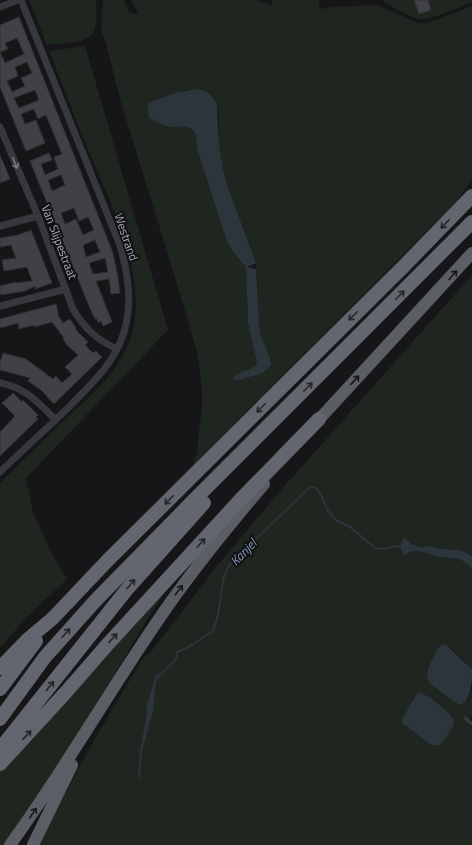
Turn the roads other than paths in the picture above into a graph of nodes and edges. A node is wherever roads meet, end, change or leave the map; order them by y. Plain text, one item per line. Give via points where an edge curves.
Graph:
1 (20, 0) edge
2 (0, 7) edge
3 (0, 127) edge
4 (472, 196) edge
5 (38, 216) junction
6 (472, 222) edge
7 (0, 226) edge
8 (472, 253) edge
9 (66, 289) junction
10 (0, 306) edge
11 (117, 349) junction
12 (0, 383) edge
13 (319, 419) junction
14 (56, 420) junction
15 (270, 425) junction
16 (0, 472) edge
17 (53, 618) junction
18 (0, 668) edge
19 (0, 689) edge
20 (96, 716) junction
21 (465, 718) dead end
22 (0, 719) edge
23 (472, 724) edge
24 (0, 749) edge
25 (0, 764) edge
26 (10, 845) edge
27 (33, 845) edge

1 - 2 street
1 - 11 street, Westrand via 103,202 124,261 127,276 127,316 124,333
3 -> 5 street, Van Slijpestraat
4 -> 17 highway
5 - 7 street
5 - 9 street, Van Slijpestraat
15 -> 6 highway
13 -> 8 highway
9 - 10 street
9 - 11 street, Van Slijpestraat via 73,309 86,328 94,336
11 - 14 street, Westrand via 98,377
12 - 14 street via 14,386 29,394
20 -> 13 highway via 174,596 236,517
25 -> 13 highway via 241,499
14 - 16 street, Westrand
22 -> 15 highway via 40,663 68,631
24 -> 15 highway via 128,588 222,484
17 - 18 highway
17 - 19 highway
26 -> 20 highway
20 - 27 highway
21 - 23 lane

